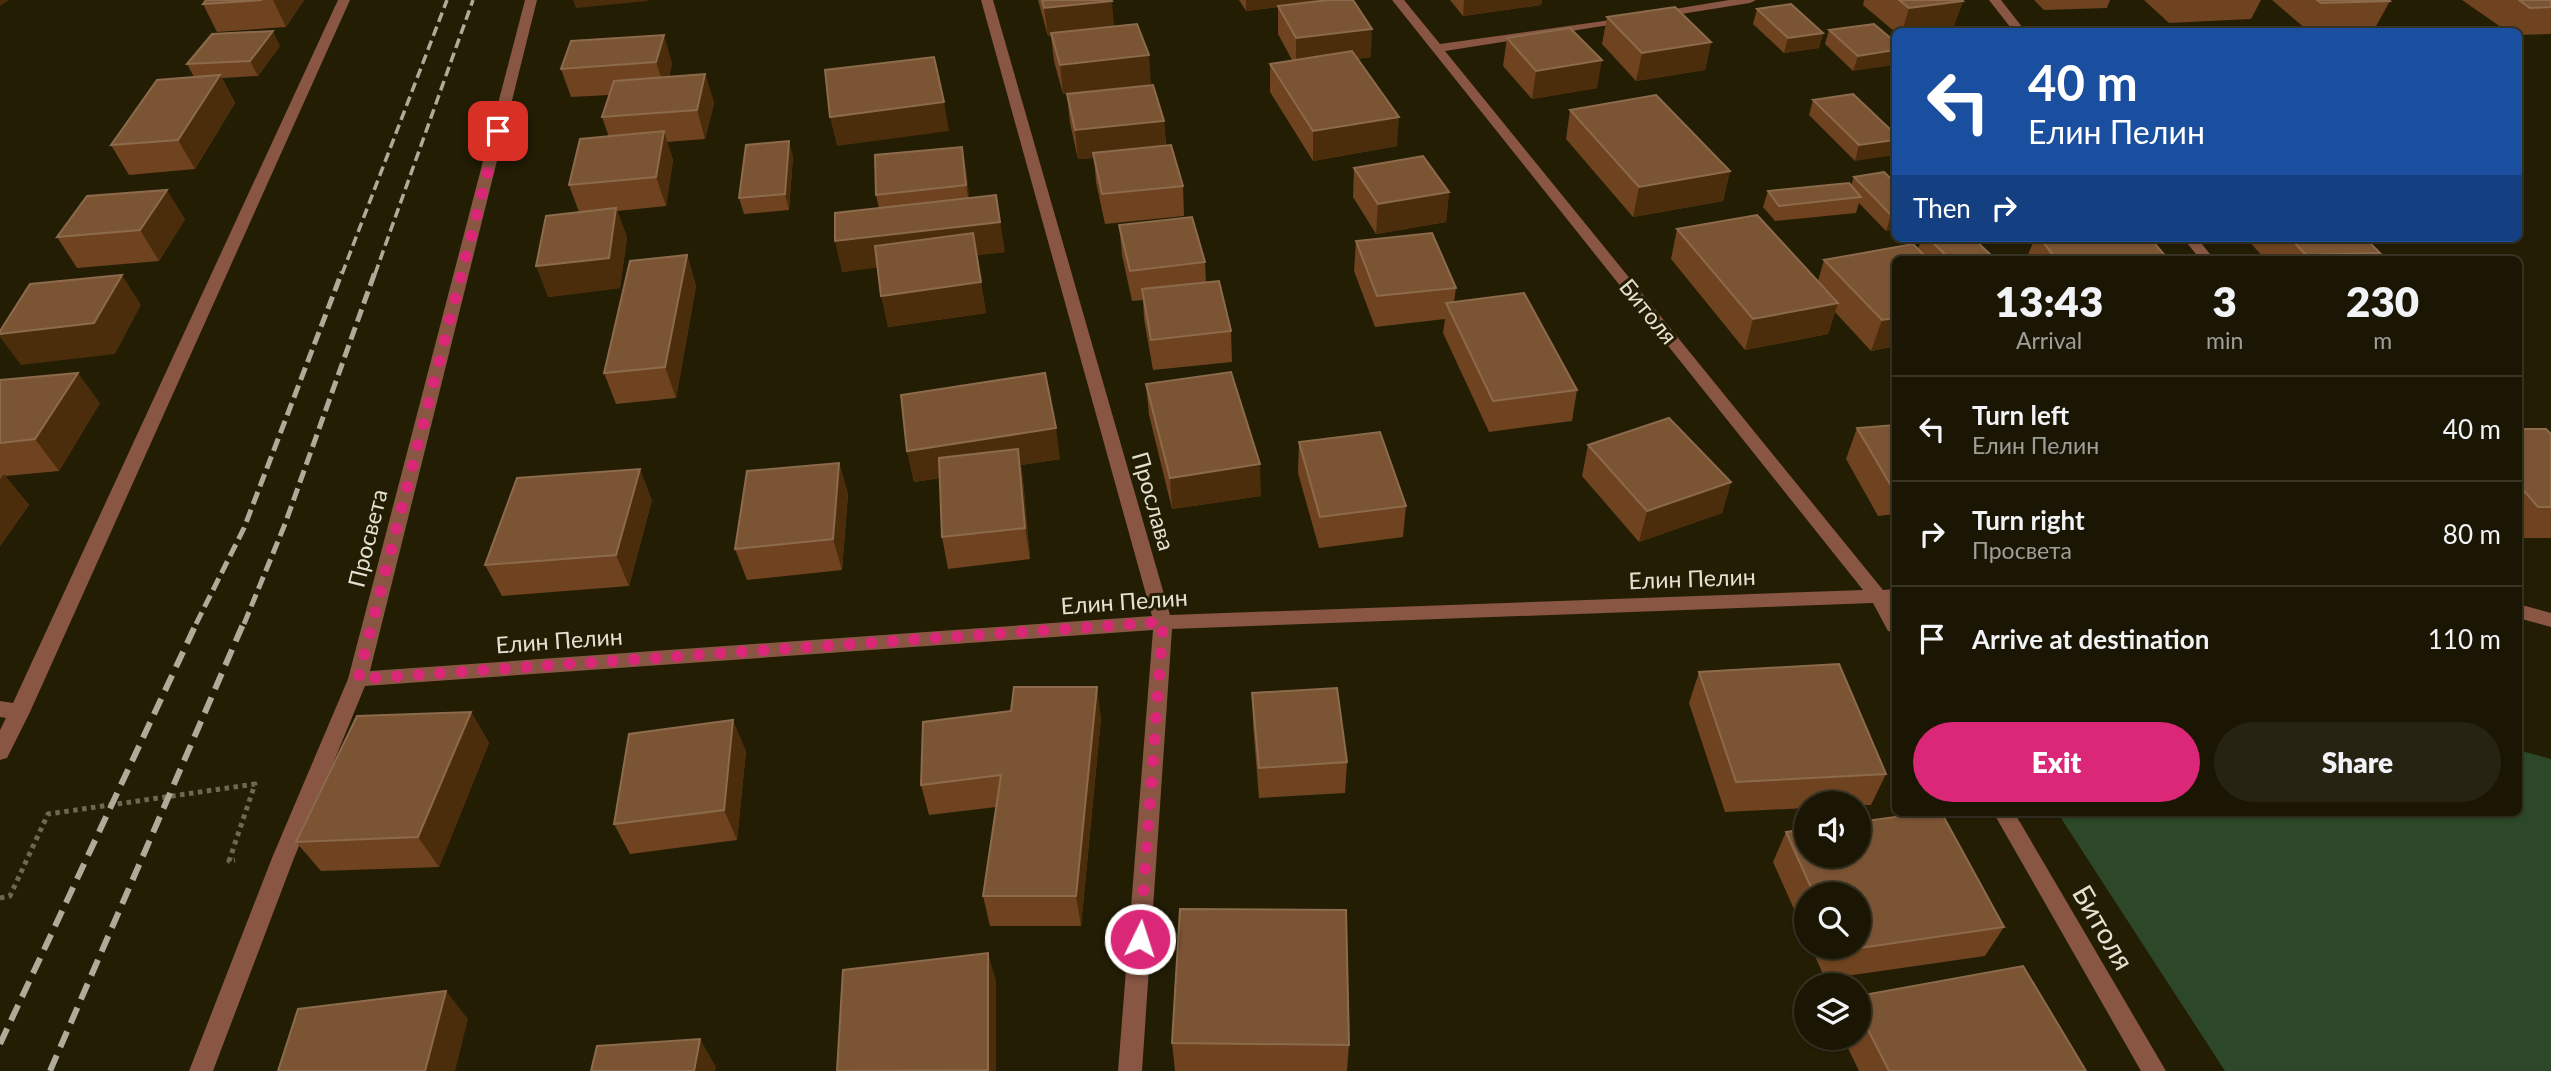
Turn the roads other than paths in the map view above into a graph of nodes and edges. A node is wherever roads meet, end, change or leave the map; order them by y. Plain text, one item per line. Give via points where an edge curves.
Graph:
1 (344, 0) edge
2 (531, 0) edge
3 (987, 0) edge
4 (1398, 0) edge
5 (1749, 0) edge
6 (1995, 0) edge
7 (2018, 28) edge
8 (1438, 48) junction
9 (2193, 242) edge
10 (2205, 256) edge
11 (1886, 596) edge
12 (2522, 612) edge
13 (1892, 616) edge
14 (2551, 620) edge
15 (1163, 622) junction
16 (358, 679) junction
17 (10, 710) edge
18 (0, 752) edge
19 (2005, 816) edge
20 (201, 1071) edge
21 (1130, 1071) edge
22 (2154, 1071) edge

1 - 17 street
2 - 16 street, Просвета
3 - 15 street, Прослава
4 - 8 street, Битоля
5 - 8 street
6 - 7 street
8 - 11 street, Битоля
9 - 10 street
11 - 13 street, Битоля
11 - 15 street, Елин Пелин
12 - 14 street
15 - 16 street, Елин Пелин
15 - 21 street, Прослава
16 - 20 street, Просвета via 282,858
17 - 18 street
19 - 22 street, Битоля

